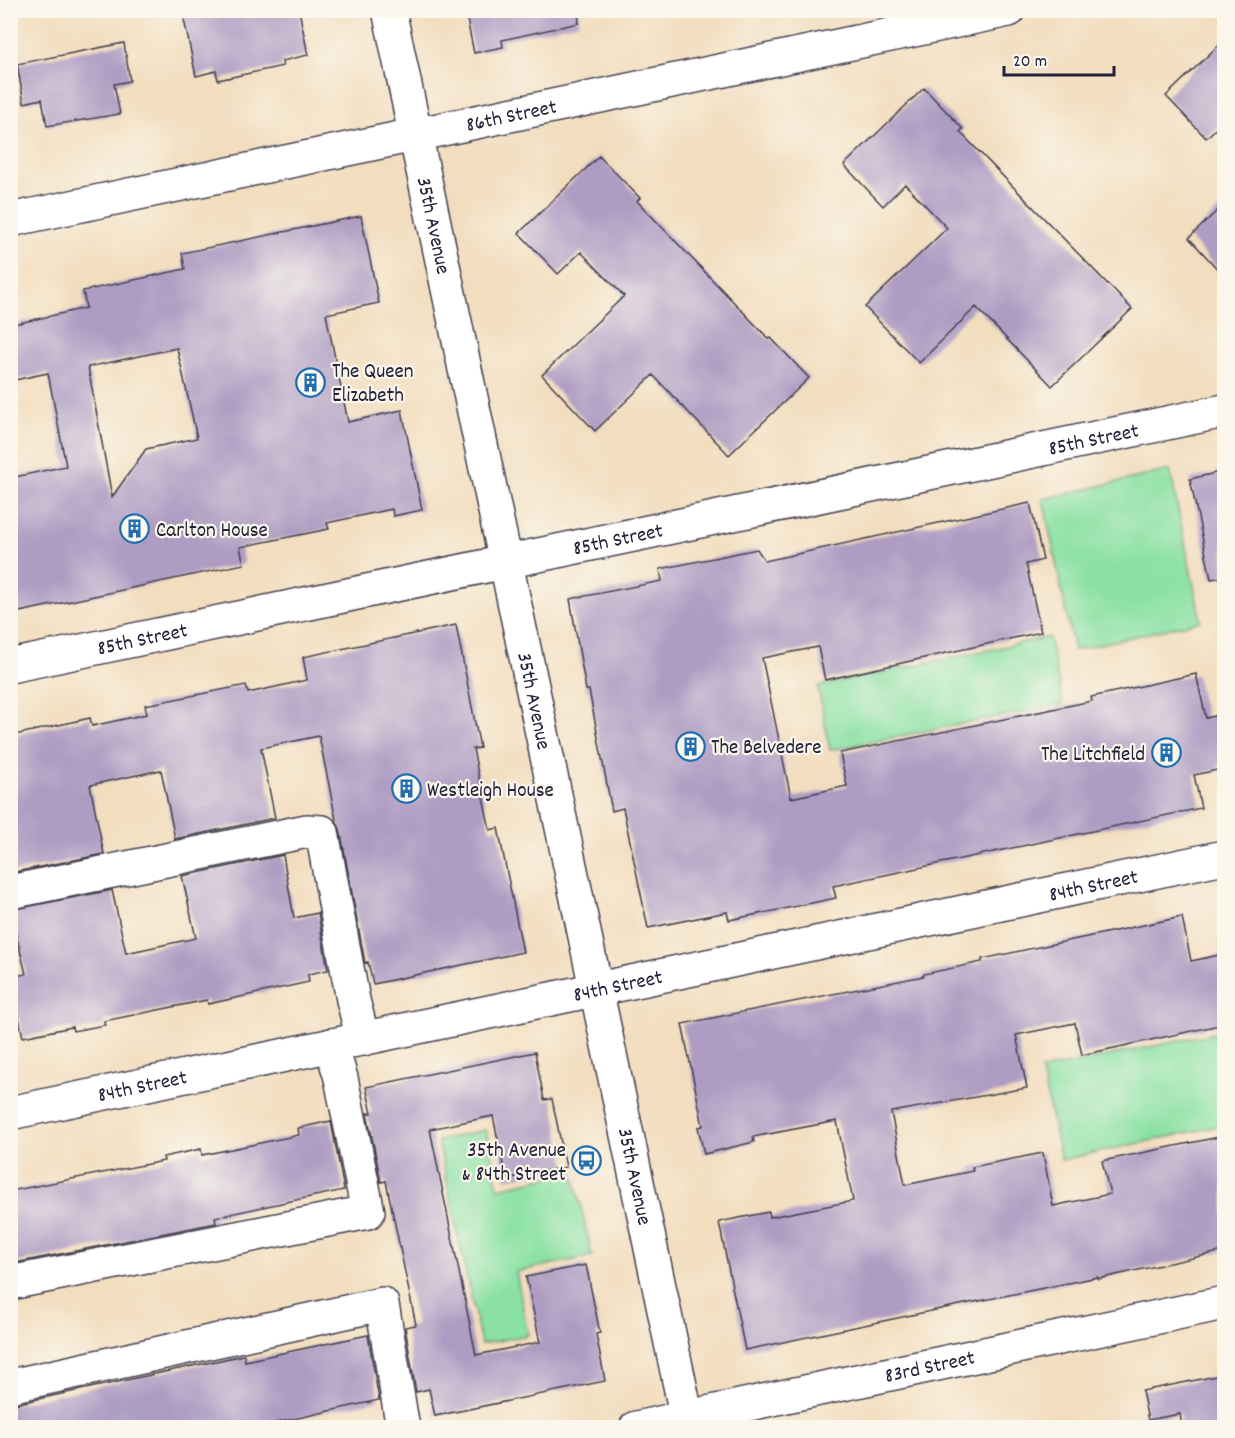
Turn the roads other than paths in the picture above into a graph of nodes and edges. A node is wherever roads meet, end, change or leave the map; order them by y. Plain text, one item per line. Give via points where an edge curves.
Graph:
1 (389, 10) edge
2 (1010, 10) edge
3 (417, 135) junction
4 (10, 220) edge
5 (1224, 411) edge
6 (507, 562) junction
7 (10, 666) edge
8 (1224, 857) edge
9 (10, 892) edge
10 (597, 989) junction
11 (363, 1039) junction
12 (331, 1045) junction
13 (10, 1113) edge
14 (10, 1283) edge
15 (1224, 1303) edge
16 (10, 1386) edge
17 (688, 1422) edge
18 (403, 1428) edge
19 (636, 1428) edge

1 - 3 street, 35th Avenue
2 - 3 street, 86th Street
3 - 4 street, 86th Street
3 - 6 street, 35th Avenue
5 - 6 street, 85th Street
6 - 7 street, 85th Street
6 - 10 street, 35th Avenue
8 - 10 street, 84th Street
9 - 11 street via 307,831 322,832
10 - 11 street, 84th Street
10 - 17 street, 35th Avenue
11 - 12 street, 84th Street
12 - 13 street, 84th Street
12 - 14 street via 368,1212
15 - 17 street, 83rd Street
16 - 18 street via 382,1304
17 - 19 street, 83rd Street

